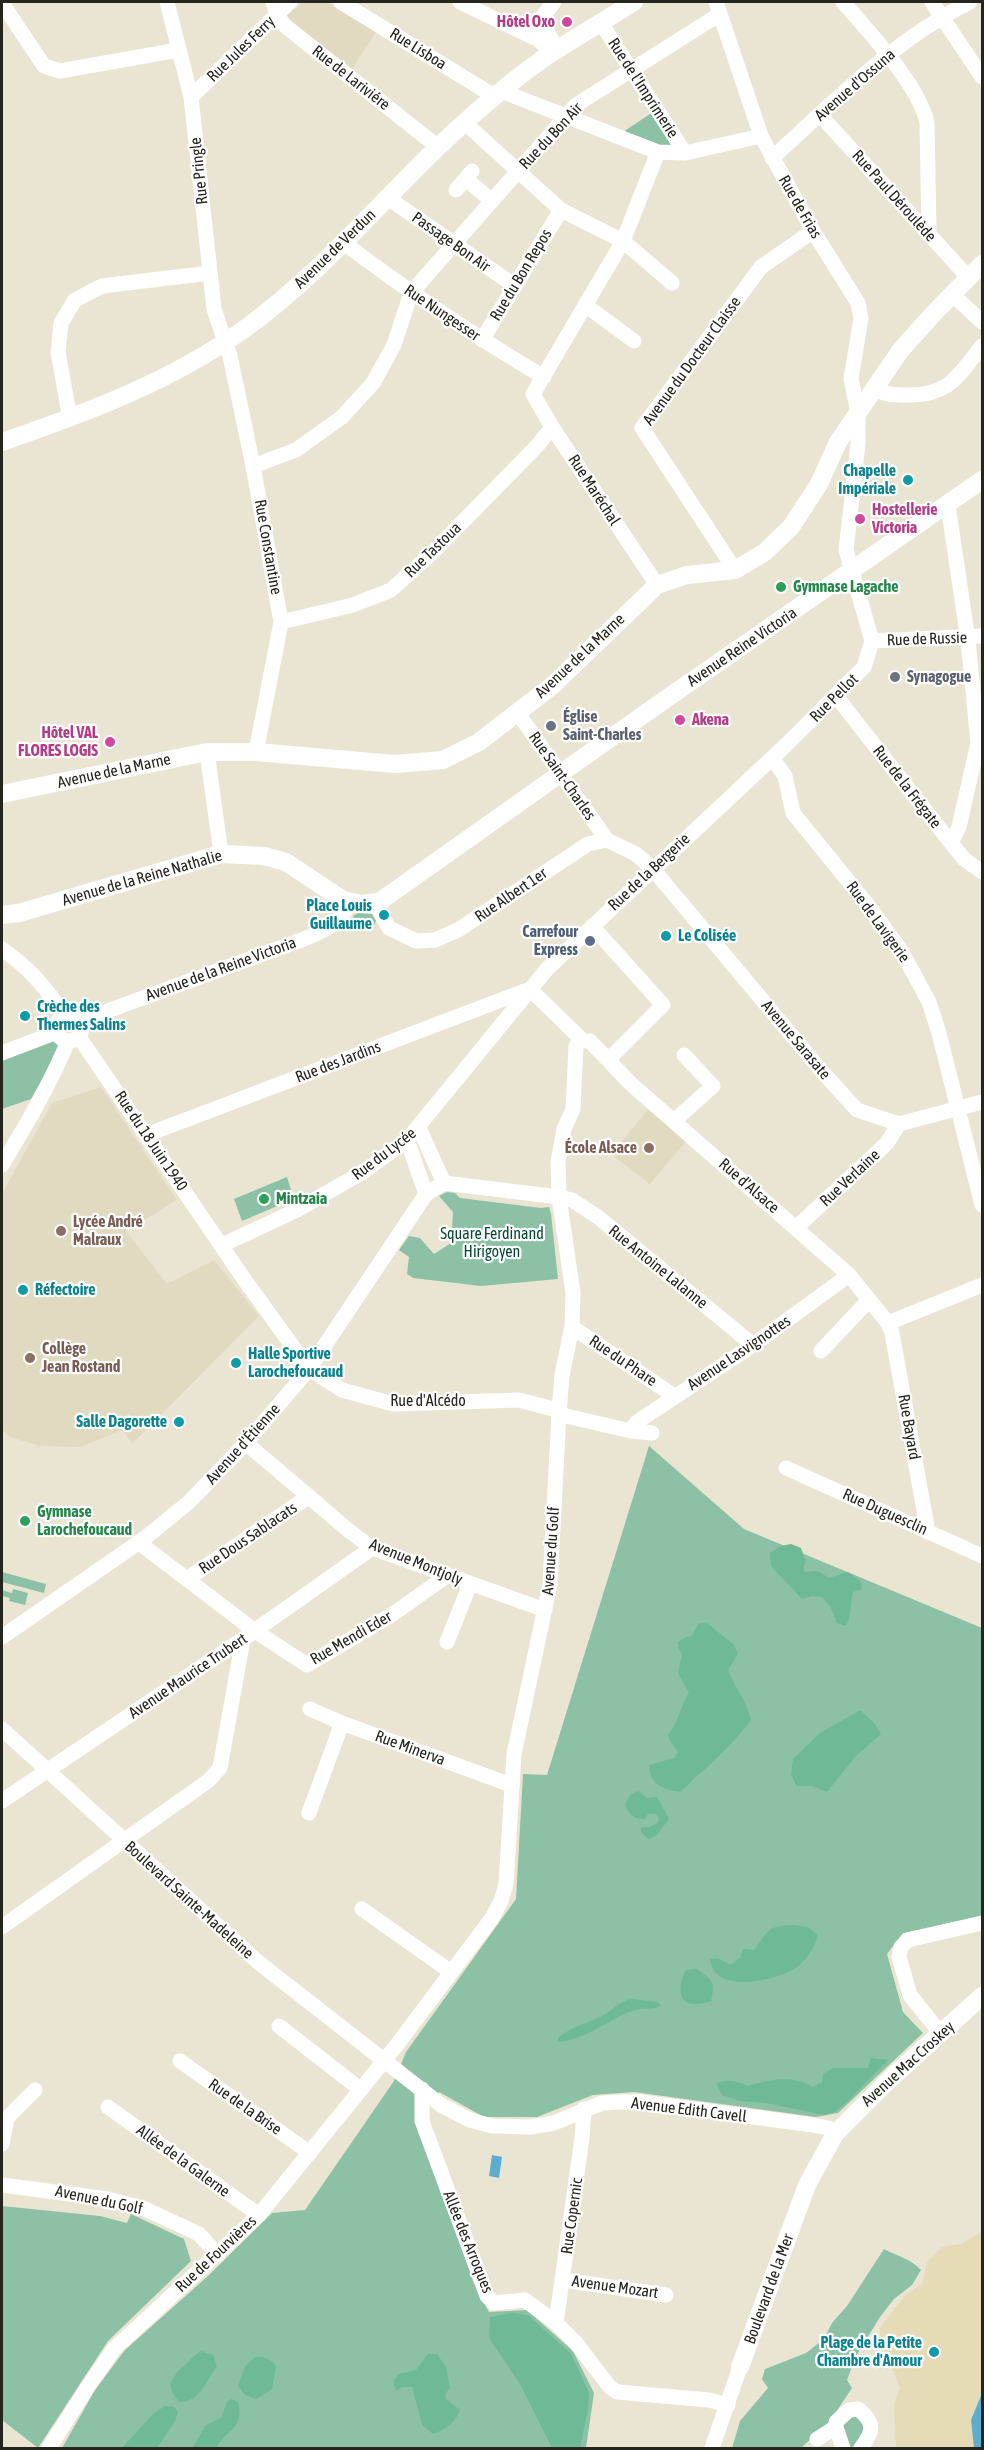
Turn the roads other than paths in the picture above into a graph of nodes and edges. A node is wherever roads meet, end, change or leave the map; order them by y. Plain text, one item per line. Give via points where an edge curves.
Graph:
1 (167, 2) edge
2 (290, 2) edge
3 (341, 2) edge
4 (460, 2) edge
5 (554, 2) edge
6 (634, 2) edge
7 (843, 2) edge
8 (932, 2) edge
9 (970, 2) edge
10 (2, 3) edge
11 (275, 8) edge
12 (718, 8) edge
13 (942, 16) junction
14 (541, 21) junction
15 (601, 23) junction
16 (537, 39) junction
17 (178, 50) junction
18 (553, 52) junction
19 (888, 55) junction
20 (631, 68) junction
21 (982, 77) edge
22 (498, 94) junction
23 (191, 97) junction
24 (820, 115) junction
25 (566, 117) junction
26 (465, 123) junction
27 (761, 136) junction
28 (438, 147) junction
29 (658, 152) junction
30 (685, 153) junction
31 (772, 158) junction
32 (519, 172) junction
33 (464, 180) dead end
34 (388, 198) junction
35 (492, 201) junction
36 (561, 210) junction
37 (813, 231) junction
38 (929, 233) junction
39 (622, 241) junction
40 (344, 243) junction
41 (453, 244) junction
42 (982, 264) edge
43 (210, 273) junction
44 (968, 277) junction
45 (672, 283) dead end
46 (515, 286) junction
47 (411, 294) junction
48 (952, 294) junction
49 (585, 305) junction
50 (982, 322) edge
51 (482, 340) junction
52 (634, 341) dead end
53 (225, 342) junction
54 (982, 346) edge
55 (544, 377) junction
56 (874, 389) junction
57 (858, 413) junction
58 (70, 419) junction
59 (552, 427) junction
60 (2, 442) edge
61 (253, 466) junction
62 (982, 480) edge
63 (948, 505) junction
64 (735, 570) junction
65 (852, 572) junction
66 (657, 585) junction
67 (281, 622) junction
68 (975, 637) edge
69 (872, 641) junction
70 (836, 696) junction
71 (517, 712) junction
72 (207, 752) junction
73 (256, 752) junction
74 (772, 758) junction
75 (561, 775) junction
76 (2, 794) edge
77 (607, 840) junction
78 (951, 843) junction
79 (221, 854) junction
80 (652, 868) junction
81 (982, 872) edge
82 (350, 902) junction
83 (377, 903) junction
84 (2, 915) edge
85 (592, 926) junction
86 (2, 949) edge
87 (530, 989) junction
88 (64, 1016) junction
89 (80, 1021) junction
90 (68, 1037) junction
91 (580, 1041) junction
92 (2, 1053) edge
93 (684, 1055) dead end
94 (608, 1060) junction
95 (38, 1100) junction
96 (982, 1102) edge
97 (957, 1108) junction
98 (674, 1121) junction
99 (899, 1124) junction
100 (419, 1128) junction
101 (146, 1135) junction
102 (407, 1140) junction
103 (2, 1151) edge
104 (2, 1165) edge
105 (444, 1183) junction
106 (426, 1194) junction
107 (559, 1197) junction
108 (982, 1205) edge
109 (797, 1227) junction
110 (222, 1245) junction
111 (849, 1275) junction
112 (982, 1285) edge
113 (870, 1300) junction
114 (888, 1323) junction
115 (572, 1327) junction
116 (753, 1345) junction
117 (821, 1351) dead end
118 (309, 1369) junction
119 (675, 1396) junction
120 (559, 1413) junction
121 (630, 1431) junction
122 (652, 1434) dead end
123 (246, 1443) junction
124 (786, 1468) dead end
125 (309, 1497) junction
126 (928, 1532) junction
127 (138, 1542) junction
128 (372, 1548) junction
129 (982, 1556) edge
130 (448, 1575) junction
131 (187, 1579) junction
132 (470, 1584) junction
133 (545, 1611) junction
134 (249, 1635) junction
135 (2, 1637) edge
136 (447, 1642) dead end
137 (310, 1709) dead end
138 (342, 1723) junction
139 (2, 1729) edge
140 (46, 1770) junction
141 (511, 1785) junction
142 (2, 1801) edge
143 (309, 1814) dead end
144 (124, 1841) junction
145 (362, 1909) dead end
146 (982, 1923) edge
147 (2, 1927) edge
148 (451, 1972) junction
149 (982, 1996) edge
150 (279, 2026) dead end
151 (941, 2034) junction
152 (385, 2060) junction
153 (180, 2061) dead end
154 (360, 2089) junction
155 (422, 2089) junction
156 (34, 2090) dead end
157 (108, 2107) dead end
158 (584, 2109) junction
159 (834, 2134) junction
160 (2, 2144) edge
161 (310, 2153) junction
162 (2, 2186) edge
163 (259, 2215) junction
164 (218, 2255) junction
165 (563, 2280) junction
166 (666, 2295) dead end
167 (556, 2323) junction
168 (740, 2367) joint
169 (728, 2405) junction
170 (836, 2427) junction
171 (817, 2439) dead end
172 (49, 2448) edge
173 (712, 2448) edge
174 (843, 2448) edge
175 (861, 2448) edge

1 - 17 street, Rue Pringle
2 - 11 street, Rue Jules Ferry
3 - 22 street, Rue Lisboa
4 - 16 street
5 - 14 street
6 - 15 main road, Avenue de Verdun
7 - 19 street
8 - 13 street
9 - 13 street, Avenue d'Ossuna
10 - 17 street via 44,66 60,71
11 - 23 street, Rue Jules Ferry
11 - 28 street, Rue de Lariviére via 285,25
12 - 20 street, Rue du Bon Air
12 - 27 street, Rue de Frias
13 - 19 street, Avenue d'Ossuna
13 - 21 street
14 - 16 street
14 - 18 street via 555,45
15 - 18 main road, Avenue de Verdun
15 - 20 street, Rue de l'Imprimerie
16 - 18 street
17 - 23 street, Rue Pringle
18 - 22 main road, Avenue de Verdun
19 - 24 street, Avenue d'Ossuna
19 - 38 street via 925,112
20 - 25 street, Rue du Bon Air via 576,105
20 - 30 street, Rue de l'Imprimerie
22 - 25 street, Rue Lisboa
22 - 26 main road, Avenue de Verdun
23 - 43 street, Rue Pringle
24 - 31 street, Avenue d'Ossuna
24 - 38 street, Rue Paul Déroulède
25 - 29 street, Rue Lisboa
25 - 32 street, Rue du Bon Air
26 - 28 main road, Avenue de Verdun
26 - 32 street
27 - 30 street, Rue Lisboa
27 - 31 street, Rue de Frias
28 - 34 main road, Avenue de Verdun
29 - 30 street, Rue Lisboa
29 - 39 street
31 - 37 street, Rue de Frias
32 - 35 street, Rue du Bon Air
32 - 36 street
33 - 35 street
34 - 40 main road, Avenue de Verdun
34 - 41 street, Passage Bon Air
35 - 41 street, Rue du Bon Air
36 - 39 street
36 - 46 street, Rue du Bon Repos
37 - 57 street, Rue de Frias via 858,303 861,318 851,379
37 - 64 street, Avenue du Docteur Claisse via 760,267 642,428
38 - 44 street, Rue Paul Déroulède
39 - 45 street
39 - 49 street
40 - 47 street, Rue Nungesser
40 - 53 main road, Avenue de Verdun via 272,308
41 - 46 street, Passage Bon Air
41 - 47 street, Rue du Bon Air
42 - 44 main road, Avenue de la Marne
43 - 53 street, Rue Pringle via 214,309
43 - 58 street via 102,286 75,300 61,323 58,352
44 - 48 main road, Avenue de la Marne
46 - 51 street, Rue du Bon Repos
47 - 51 street, Rue Nungesser
47 - 61 street via 394,345 373,383 342,417 296,450
48 - 50 street
48 - 56 main road, Avenue de la Marne via 900,351
49 - 52 street
49 - 55 street
51 - 55 street, Rue Nungesser
53 - 58 main road, Avenue de Verdun via 132,394
53 - 61 street, Rue Constantine
54 - 56 street via 939,392 925,396 884,394
55 - 59 street, Rue Maréchal via 533,394
56 - 57 main road, Avenue de la Marne
57 - 64 main road, Avenue de la Marne via 791,527 765,552
57 - 65 street via 846,550
58 - 60 main road, Avenue de Verdun
59 - 66 street, Rue Maréchal
59 - 67 street, Rue Tastoua via 538,446 391,590 353,605
61 - 67 street, Rue Constantine
62 - 63 main road, Avenue Reine Victoria
63 - 65 main road, Avenue Reine Victoria
63 - 68 street
64 - 66 main road, Avenue de la Marne via 687,575
65 - 69 street
65 - 75 main road, Avenue Reine Victoria
66 - 71 main road, Avenue de la Marne via 553,685
67 - 73 street, Rue Constantine
68 - 69 street, Rue de Russie
68 - 78 street via 978,743 959,827
69 - 70 street, Rue Pellot via 864,667
70 - 74 street, Rue Pellot
70 - 78 street, Rue de la Frégate
71 - 73 main road, Avenue de la Marne via 478,742 443,760 395,764
71 - 75 street, Rue Saint-Charles
72 - 73 main road, Avenue de la Marne
72 - 76 main road, Avenue de la Marne
72 - 79 street
74 - 80 street, Rue de la Bergerie
74 - 97 street, Rue de Lavigerie via 785,776 793,813 867,904 918,981 939,1033
75 - 77 street, Rue Saint-Charles
75 - 83 main road
77 - 80 street via 636,854
77 - 83 street, Rue Albert 1er via 588,844 458,930 435,940 416,941 389,928
78 - 81 street, Rue de la Frégate
79 - 82 main road, Avenue de la Reine Nathalie via 264,856 286,862
79 - 84 main road, Avenue de la Reine Nathalie
80 - 85 street, Rue de la Bergerie
80 - 99 street, Avenue Sarasate via 857,1110
82 - 83 main road, Avenue de la Reine Nathalie
82 - 89 street, Avenue de la Reine Victoria via 334,925 303,939
85 - 87 street, Rue de la Bergerie
85 - 94 street via 663,1005
86 - 88 street via 24,965
87 - 91 street, Rue d'Alsace
87 - 100 street, Rue du Lycée
87 - 101 street, Rue des Jardins
88 - 89 street
88 - 90 street via 58,1021
89 - 90 street via 82,1029
90 - 92 street
90 - 95 street
90 - 101 street, Rue du 18 Juin 1940
91 - 94 street, Rue d'Alsace via 590,1041
91 - 107 street, Avenue du Golf via 576,1046 573,1109 564,1129 558,1162
93 - 98 street via 713,1086
94 - 98 street, Rue d'Alsace
95 - 103 street
95 - 104 street
96 - 97 street
97 - 99 street
97 - 108 street, Rue de Lavigerie
98 - 109 street, Rue d'Alsace
99 - 109 street, Rue Verlaine via 887,1143
100 - 102 street, Rue du Lycée
100 - 105 street
101 - 110 street, Rue du 18 Juin 1940
102 - 106 street
102 - 110 street, Rue du Lycée via 354,1178
105 - 106 street, Avenue d'Étienne
105 - 107 street, Rue Antoine Lalanne
106 - 118 street, Avenue d'Étienne
107 - 115 street, Avenue du Golf via 573,1293
107 - 116 street, Rue Antoine Lalanne via 572,1200 598,1217
109 - 111 street, Rue d'Alsace
110 - 118 street, Rue d'Alcédo
111 - 113 street, Rue d'Alsace
111 - 116 street, Avenue Lasvignottes
112 - 114 street
113 - 114 street, Rue d'Alsace
113 - 117 street
114 - 126 street, Rue Bayard
115 - 119 street, Rue du Phare
115 - 120 street, Avenue du Golf
116 - 119 street, Avenue Lasvignottes
118 - 120 street, Rue d'Alcédo via 342,1390 393,1404 519,1400
118 - 123 street, Avenue d'Étienne
119 - 121 street, Avenue Lasvignottes
120 - 121 street
120 - 133 street, Avenue du Golf via 550,1584
121 - 122 street
123 - 125 street, Avenue Montjoly
123 - 127 street, Avenue d'Étienne via 189,1502
124 - 126 street, Rue Duguesclin
125 - 128 street, Avenue Montjoly
125 - 131 street, Rue Dous Sablacats
126 - 129 street, Rue Duguesclin
127 - 131 street, Rue Mendi Eder
127 - 135 street, Avenue d'Étienne
128 - 130 street, Avenue Montjoly
128 - 134 street, Avenue Maurice Trubert
130 - 132 street, Avenue Montjoly
130 - 134 street, Rue Mendi Eder via 393,1614 307,1665
131 - 134 street, Rue Mendi Eder
132 - 133 street, Avenue Montjoly
132 - 136 street
133 - 141 street, Avenue du Golf via 514,1754
134 - 140 street, Avenue Maurice Trubert
134 - 144 street via 220,1768 208,1781
137 - 138 street, Rue Minerva
138 - 141 street, Rue Minerva
138 - 143 street
139 - 140 street, Boulevard Sainte-Madeleine
140 - 142 street, Avenue Maurice Trubert
140 - 144 street, Boulevard Sainte-Madeleine
141 - 148 street, Avenue du Golf via 506,1884 501,1901
144 - 147 street
144 - 152 street, Boulevard Sainte-Madeleine via 258,1962
145 - 148 street
146 - 151 street via 908,1940 901,1947 899,1957 910,1995
148 - 152 street, Avenue du Golf
149 - 151 main road, Avenue Mac Croskey
150 - 154 street
151 - 159 main road, Avenue Mac Croskey
152 - 154 street, Rue de Fourvières
152 - 155 street, Avenue Edith Cavell
153 - 161 street, Rue de la Brise
154 - 161 street, Rue de Fourvières
155 - 158 street, Avenue Edith Cavell via 441,2105 492,2126 554,2123
155 - 167 street, Allée des Arroques via 422,2121 487,2296 494,2303 525,2300
156 - 160 street via 7,2118
157 - 163 street, Allée de la Galerne
158 - 159 street, Avenue Edith Cavell via 602,2103 641,2102 813,2125 828,2128
158 - 165 street, Rue Copernic
159 - 168 main road, Boulevard de la Mer via 807,2185
161 - 163 street, Rue de Fourvières
162 - 164 street, Avenue du Golf via 108,2199 145,2209 199,2234
163 - 164 street, Rue de Fourvières
164 - 172 street, Rue de Fourvières via 114,2349
165 - 166 street, Avenue Mozart
165 - 167 street, Rue Copernic
167 - 169 street, Allée des Arroques via 617,2392
168 - 169 street, Boulevard de la Mer
169 - 173 street, Boulevard de la Mer
170 - 171 street
170 - 174 street
170 - 175 street via 840,2416 849,2410 858,2409 867,2416 870,2436

